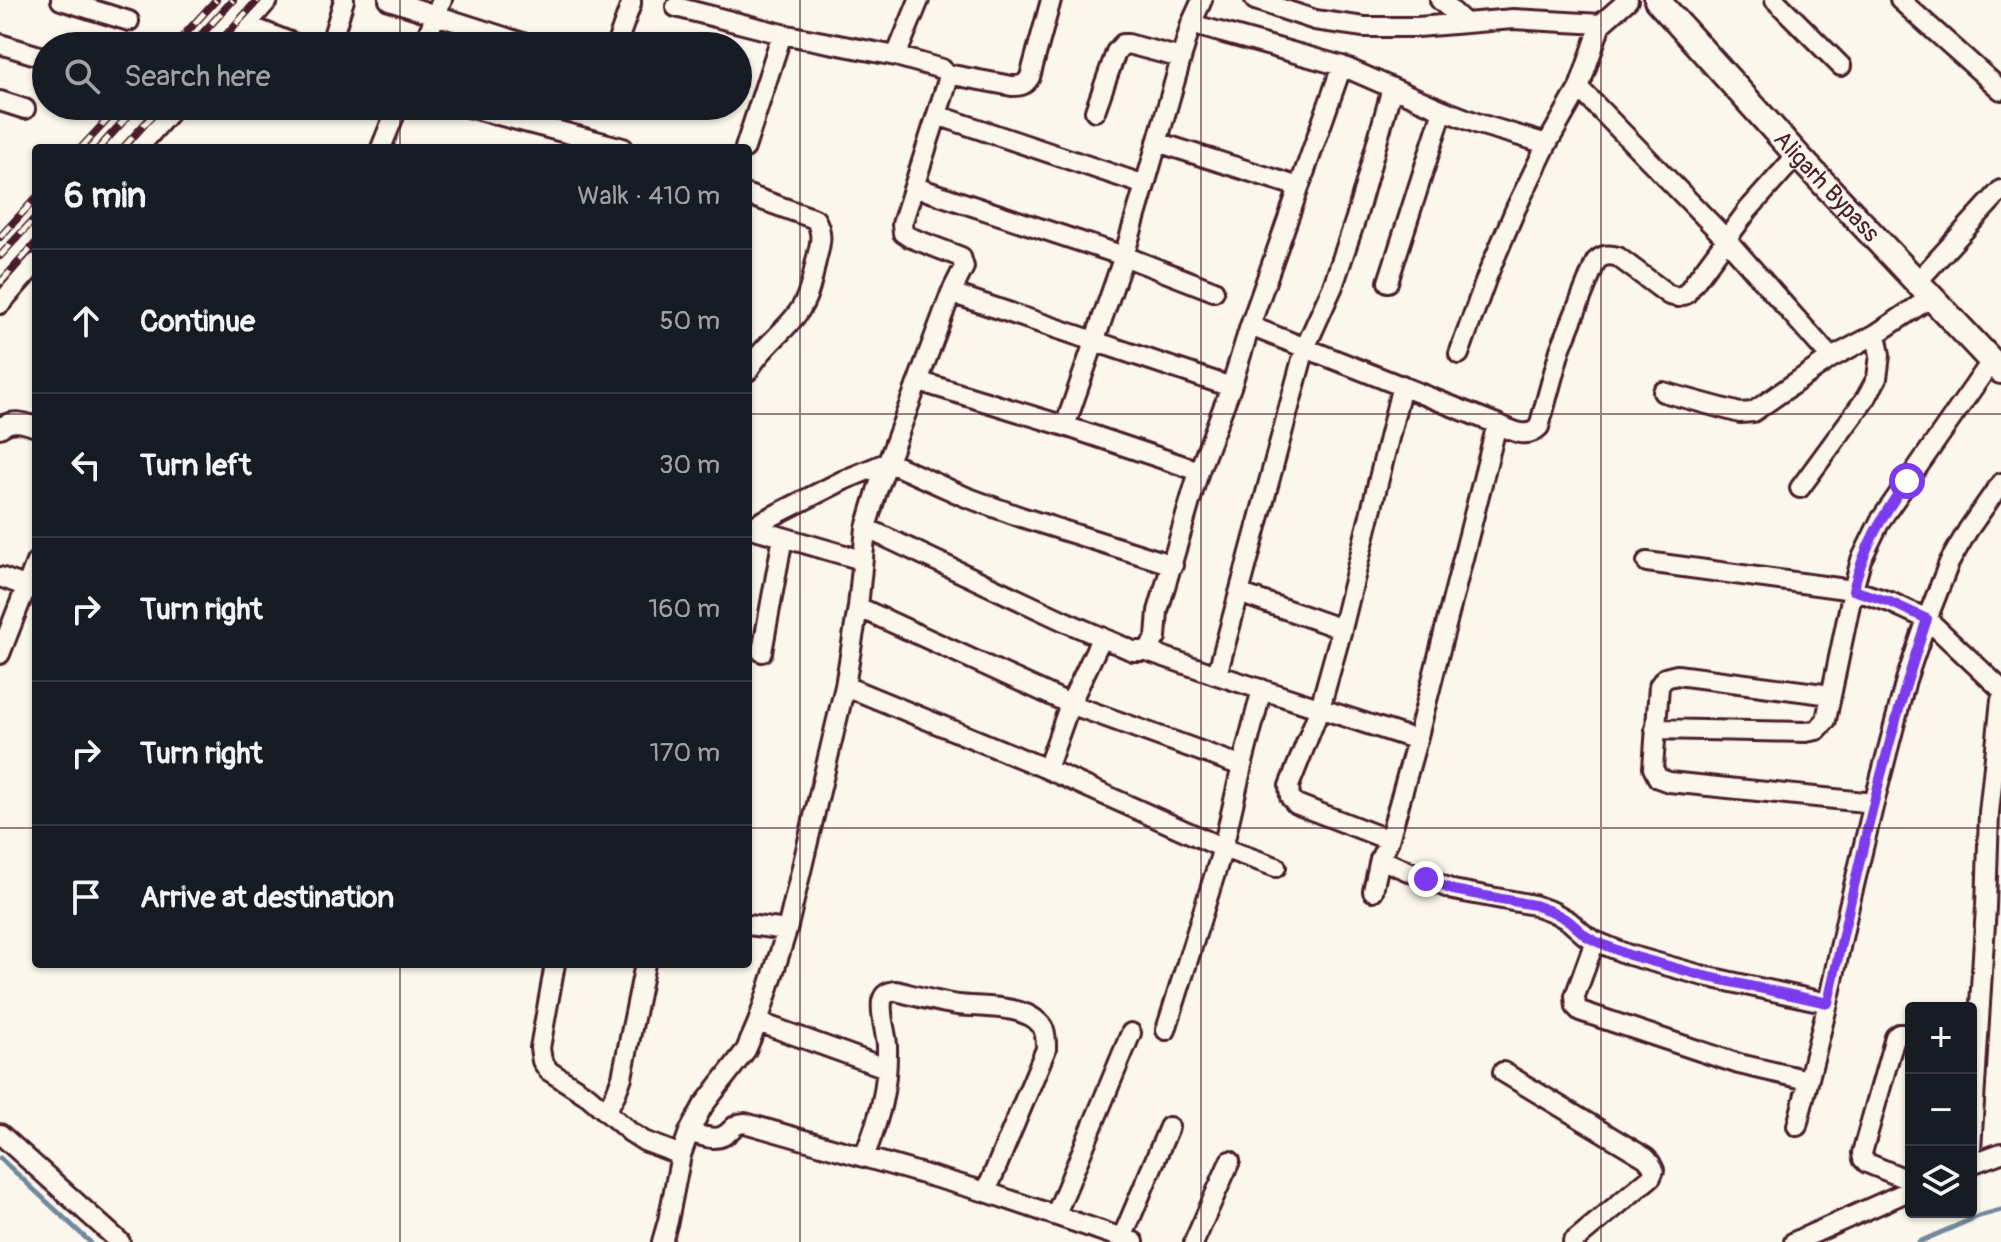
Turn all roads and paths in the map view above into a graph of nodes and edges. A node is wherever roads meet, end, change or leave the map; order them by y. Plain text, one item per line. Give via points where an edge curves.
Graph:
1 (61, 0) edge
2 (268, 0) edge
3 (344, 0) edge
4 (389, 0) edge
5 (631, 0) edge
6 (919, 0) edge
7 (1051, 0) edge
8 (1202, 0) edge
9 (1255, 0) edge
10 (1440, 0) edge
11 (1628, 0) edge
12 (1775, 0) edge
13 (1900, 0) edge
14 (1659, 1) edge
15 (439, 7) edge
16 (676, 7) dead end
17 (129, 21) dead end
18 (1464, 22) junction
19 (1191, 24) junction
20 (1601, 24) junction
21 (247, 25) junction
22 (241, 32) edge
23 (265, 32) edge
24 (334, 32) edge
25 (429, 32) edge
26 (499, 32) edge
27 (621, 32) edge
28 (782, 34) junction
29 (0, 44) edge
30 (32, 54) edge
31 (896, 56) junction
32 (1181, 58) junction
33 (1342, 66) junction
34 (1841, 66) dead end
35 (947, 74) junction
36 (1392, 88) junction
37 (1579, 88) junction
38 (2001, 90) edge
39 (0, 101) edge
40 (25, 109) dead end
41 (1443, 110) junction
42 (1095, 111) dead end
43 (937, 115) junction
44 (163, 120) edge
45 (392, 120) edge
46 (517, 120) edge
47 (1157, 142) junction
48 (142, 144) edge
49 (383, 144) edge
50 (608, 144) edge
51 (746, 144) edge
52 (1547, 144) junction
53 (1797, 155) junction
54 (1145, 185) junction
55 (915, 187) junction
56 (1299, 187) junction
57 (2001, 190) edge
58 (752, 196) edge
59 (1726, 239) junction
60 (1124, 256) junction
61 (32, 268) edge
62 (1388, 282) dead end
63 (1924, 290) junction
64 (1214, 291) dead end
65 (951, 293) junction
66 (0, 304) edge
67 (1250, 326) junction
68 (1876, 334) junction
69 (1094, 341) junction
70 (1305, 348) junction
71 (1459, 354) dead end
72 (1831, 358) junction
73 (752, 366) edge
74 (1996, 366) edge
75 (918, 381) junction
76 (1402, 385) junction
77 (1231, 387) junction
78 (1663, 392) dead end
79 (1497, 424) junction
80 (32, 426) edge
81 (1065, 426) junction
82 (0, 428) edge
83 (888, 462) junction
84 (1199, 471) junction
85 (2001, 483) edge
86 (1800, 488) dead end
87 (752, 526) edge
88 (752, 528) edge
89 (866, 528) junction
90 (783, 537) junction
91 (862, 560) junction
92 (1647, 562) dead end
93 (1173, 565) junction
94 (0, 577) edge
95 (32, 588) edge
96 (1853, 590) junction
97 (1239, 593) junction
98 (858, 607) junction
99 (1927, 619) junction
100 (1342, 629) junction
101 (1102, 637) junction
102 (1147, 651) junction
103 (762, 652) dead end
104 (0, 654) edge
105 (1217, 675) junction
106 (845, 686) junction
107 (1262, 689) junction
108 (2001, 689) edge
109 (1831, 695) junction
110 (2001, 700) edge
111 (1070, 704) junction
112 (1320, 708) junction
113 (1655, 729) junction
114 (1417, 740) junction
115 (1242, 766) junction
116 (1047, 769) junction
117 (1874, 803) junction
118 (1995, 812) edge
119 (1389, 840) junction
120 (1223, 848) junction
121 (1380, 859) junction
122 (1276, 867) dead end
123 (1373, 891) dead end
124 (752, 926) edge
125 (787, 930) junction
126 (1595, 941) junction
127 (554, 968) edge
128 (644, 968) edge
129 (1828, 1003) junction
130 (758, 1022) junction
131 (1166, 1030) dead end
132 (1131, 1033) dead end
133 (1905, 1034) edge
134 (886, 1068) junction
135 (1503, 1072) dead end
136 (1808, 1080) junction
137 (607, 1110) junction
138 (1797, 1126) dead end
139 (1169, 1127) dead end
140 (689, 1132) junction
141 (0, 1134) edge
142 (1971, 1146) edge
143 (2001, 1153) edge
144 (681, 1155) junction
145 (864, 1157) junction
146 (1230, 1161) dead end
147 (1977, 1162) edge
148 (1905, 1179) edge
149 (986, 1192) junction
150 (1905, 1193) edge
151 (1056, 1214) junction
152 (1128, 1240) edge
153 (120, 1242) edge
154 (662, 1242) edge
155 (1194, 1242) edge
156 (1573, 1242) edge
157 (1794, 1242) edge

1 - 17 street
2 - 21 street
3 - 24 street
4 - 15 street
5 - 27 street
6 - 31 street
7 - 35 street via 1027,83 1012,86
8 - 19 street
9 - 18 street via 1315,20 1364,27
10 - 18 street
11 - 20 street
12 - 34 street
13 - 38 street
14 - 53 main road, Aligarh Bypass
15 - 25 street
15 - 26 street
16 - 28 street
18 - 20 street
19 - 32 street
19 - 33 street
20 - 37 street
21 - 22 street
21 - 23 street
28 - 31 street
28 - 51 street
29 - 30 street
31 - 35 street
32 - 42 street via 1123,44
32 - 47 street
33 - 36 street
33 - 56 street
35 - 43 street
36 - 41 street
36 - 70 street via 1333,286
37 - 52 street
37 - 59 street
39 - 40 street
41 - 52 street
41 - 62 street
43 - 54 street
43 - 55 street
44 - 48 street
45 - 49 street
46 - 50 street
47 - 54 street
47 - 56 street
52 - 71 street via 1510,221
53 - 59 street
53 - 63 main road, Aligarh Bypass
54 - 60 street
55 - 60 street
55 - 65 street via 903,233 961,257 964,267
56 - 67 street
57 - 63 street
58 - 73 street via 815,219 821,239 808,296
59 - 72 street
59 - 79 street via 1686,294 1678,297 1618,257 1602,256 1560,350 1539,427 1524,435
60 - 64 street
60 - 69 street
61 - 66 street
63 - 68 street
63 - 74 main road, Aligarh Bypass
65 - 69 street
65 - 75 street
67 - 70 street
67 - 77 street
68 - 72 street
68 - 86 street via 1877,378
69 - 77 street
69 - 81 street
70 - 76 street
70 - 97 street
72 - 78 street via 1753,412
74 - 96 street via 1880,521
75 - 81 street
75 - 83 street
76 - 79 street
76 - 100 street
77 - 84 street
79 - 114 street
80 - 82 street via 16,422
81 - 84 street
83 - 87 street
83 - 89 street
83 - 93 street via 1007,512
84 - 93 street
85 - 99 street via 1949,563
88 - 90 street
89 - 91 street
89 - 101 street
90 - 91 street
90 - 103 street
91 - 98 street
92 - 96 street
93 - 102 street via 1158,611 1156,637
94 - 95 street
95 - 104 street
96 - 99 street
96 - 109 street
97 - 100 street
97 - 105 street
98 - 106 street
98 - 111 street
99 - 108 street
99 - 117 street
100 - 112 street
101 - 102 street via 1133,651
101 - 111 street
102 - 105 street
105 - 107 street
106 - 116 street
106 - 125 street
107 - 112 street
107 - 115 street
109 - 113 street via 1826,720 1817,730
109 - 113 street via 1677,675 1659,686
110 - 118 street
111 - 115 street
111 - 116 street
112 - 114 street
112 - 119 street via 1289,786 1290,797 1296,804
113 - 117 street via 1653,768 1658,778 1669,782
114 - 119 street
115 - 120 street
116 - 120 street
117 - 129 street
118 - 142 street
119 - 121 street
120 - 122 street
120 - 131 street
121 - 123 street
121 - 126 street via 1453,890 1553,912
124 - 125 street
125 - 130 street
126 - 129 street via 1704,976
126 - 136 street via 1575,996 1580,1011 1739,1064
127 - 137 street via 542,1061
128 - 137 street via 622,1077
129 - 136 street
130 - 134 street
130 - 140 street via 746,1050
132 - 151 street
133 - 148 street via 1895,1037 1862,1153 1867,1163
134 - 145 street via 884,1099
134 - 149 street via 882,1003 889,992 1009,1009 1042,1026 1046,1049
135 - 156 street via 1646,1158 1654,1170
136 - 138 street
137 - 144 street via 644,1141
139 - 152 street
140 - 144 street
140 - 145 street via 721,1137 745,1123
141 - 153 street
143 - 147 street
144 - 154 street
145 - 149 street
146 - 155 street
149 - 151 street
150 - 157 street
151 - 152 street

